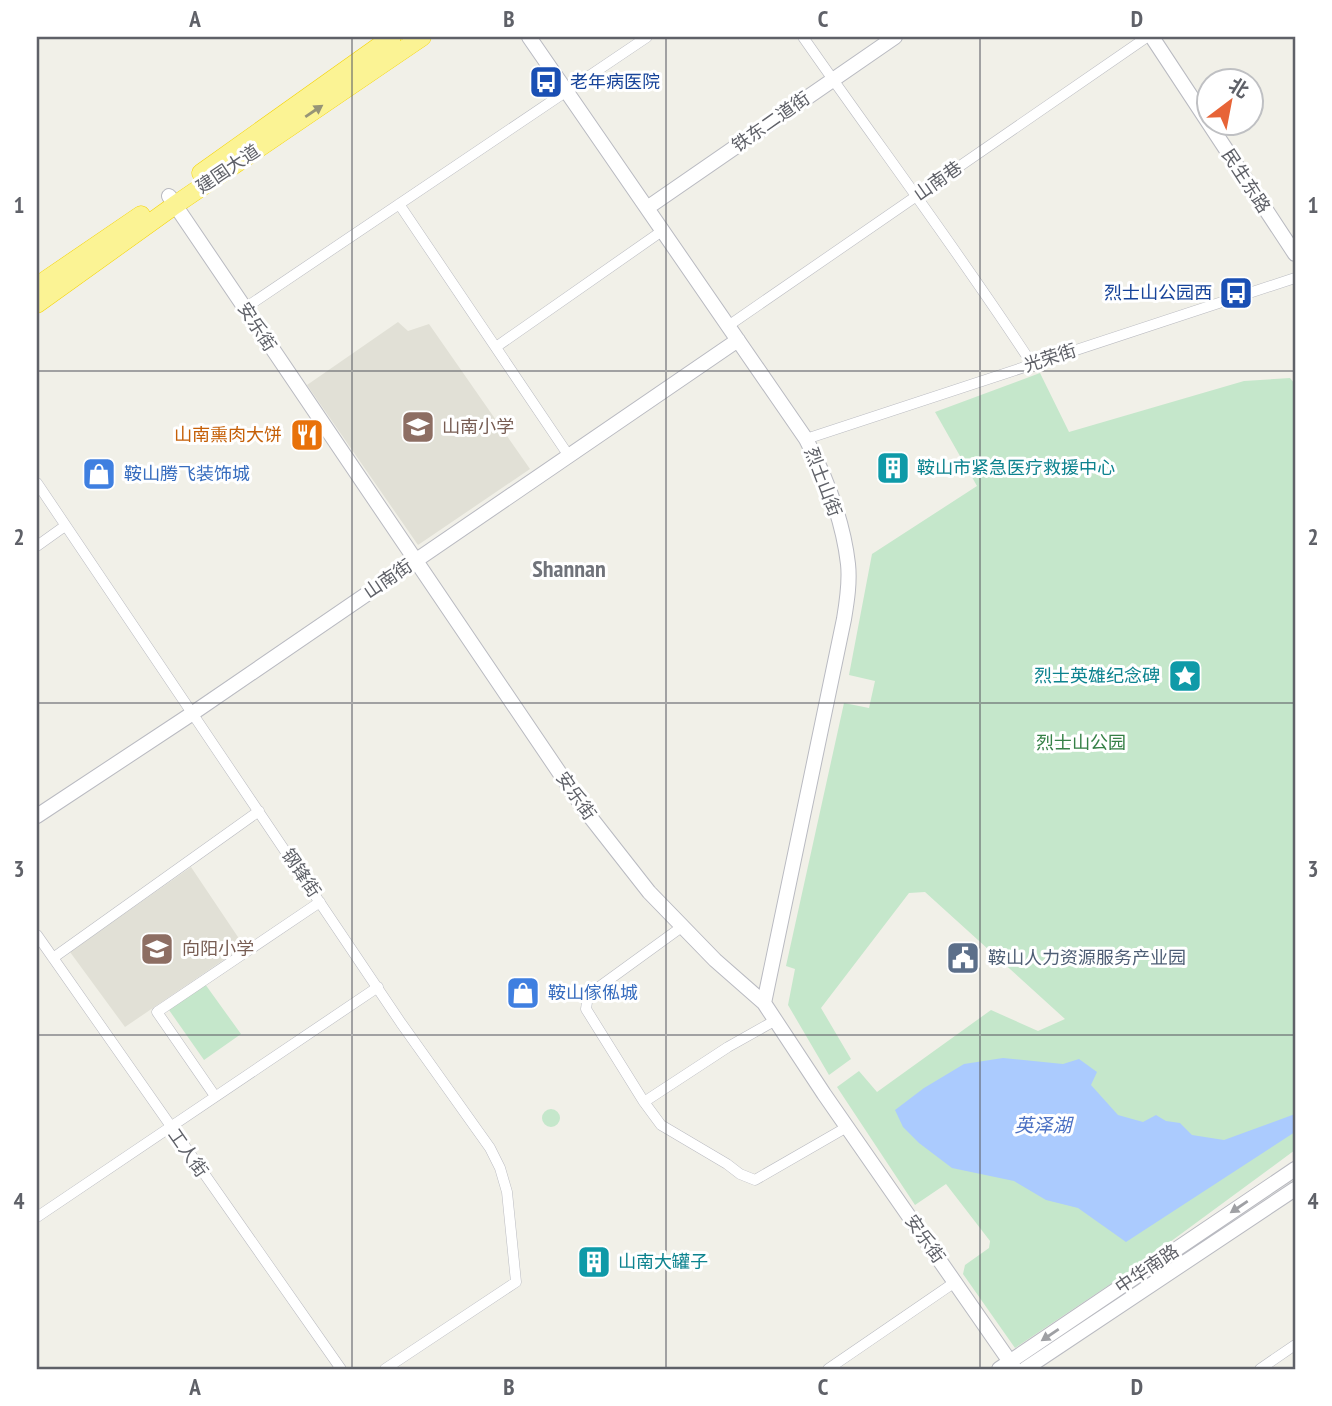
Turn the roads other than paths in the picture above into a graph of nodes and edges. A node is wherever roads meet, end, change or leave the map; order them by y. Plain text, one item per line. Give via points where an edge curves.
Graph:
1 (391, 37) edge
2 (422, 37) edge
3 (529, 37) edge
4 (647, 37) edge
5 (803, 37) edge
6 (895, 37) edge
7 (1149, 37) edge
8 (832, 79) junction
9 (566, 91) junction
10 (915, 197) junction
11 (172, 201) junction
12 (399, 204) junction
13 (647, 208) junction
14 (662, 231) junction
15 (1295, 254) edge
16 (1295, 278) edge
17 (37, 286) edge
18 (37, 304) edge
19 (245, 308) junction
20 (728, 326) junction
21 (738, 340) junction
22 (496, 347) junction
23 (1032, 364) junction
24 (806, 439) junction
25 (569, 456) junction
26 (37, 483) edge
27 (65, 526) junction
28 (37, 546) edge
29 (415, 561) junction
30 (193, 713) junction
31 (259, 811) junction
32 (37, 816) edge
33 (320, 902) junction
34 (683, 926) junction
35 (37, 935) edge
36 (53, 958) junction
37 (378, 988) junction
38 (764, 1003) junction
39 (776, 1020) junction
40 (215, 1096) junction
41 (644, 1102) junction
42 (847, 1126) junction
43 (169, 1127) junction
44 (1295, 1169) edge
45 (1295, 1189) edge
46 (37, 1217) edge
47 (955, 1282) junction
48 (1295, 1345) edge
49 (1008, 1367) edge
50 (341, 1369) edge
51 (385, 1369) edge
52 (828, 1369) edge
53 (1025, 1369) edge
54 (1259, 1369) edge

1 - 11 highway, 建国大道
11 -> 2 highway, 建国大道
3 - 9 street, 烈士山街
4 - 9 street
5 - 8 street
6 - 8 street, 铁东二道街
7 - 10 street, 山南巷
7 - 15 street, 民生东路
8 - 10 street
8 - 13 street, 铁东二道街
9 - 12 street
9 - 13 street, 烈士山街
10 - 20 street, 山南巷
10 - 23 street
11 - 17 highway, 建国大道
11 - 18 highway, 建国大道
11 - 19 street, 安乐街
12 - 19 street
12 - 22 street
13 - 14 street, 烈士山街
14 - 20 street, 烈士山街
14 - 22 street
16 - 23 street, 光荣街
19 - 29 street, 安乐街
20 - 21 street, 烈士山街
21 - 24 street, 烈士山街
21 - 25 street, 山南街
22 - 25 street
23 - 24 street, 光荣街
24 - 38 street, 烈士山街 via 834,502 848,565 848,592
25 - 29 street, 山南街
26 - 27 street, 钢锋街
27 - 28 street
27 - 30 street, 钢锋街
29 - 30 street, 山南街
29 - 34 street, 安乐街 via 584,809 649,892
30 - 31 street, 钢锋街
30 - 32 street, 山南街
31 - 33 street, 钢锋街
31 - 36 street
33 - 37 street, 钢锋街
33 - 40 street via 157,1012
34 - 38 street, 安乐街
34 - 41 street via 588,995 586,1009
35 - 36 street, 工人街
36 - 43 street, 工人街
37 - 40 street
37 - 51 street, 钢锋街 via 500,1168 516,1282
38 - 39 street, 安乐街
39 - 41 street
39 - 42 street, 安乐街
40 - 43 street
41 - 42 street via 661,1125 755,1180
42 - 47 street, 安乐街
43 - 46 street
43 - 50 street, 工人街
44 -> 49 street, 中华南路
45 - 53 street, 中华南路
47 - 49 street, 安乐街
47 - 52 street
48 - 54 street

